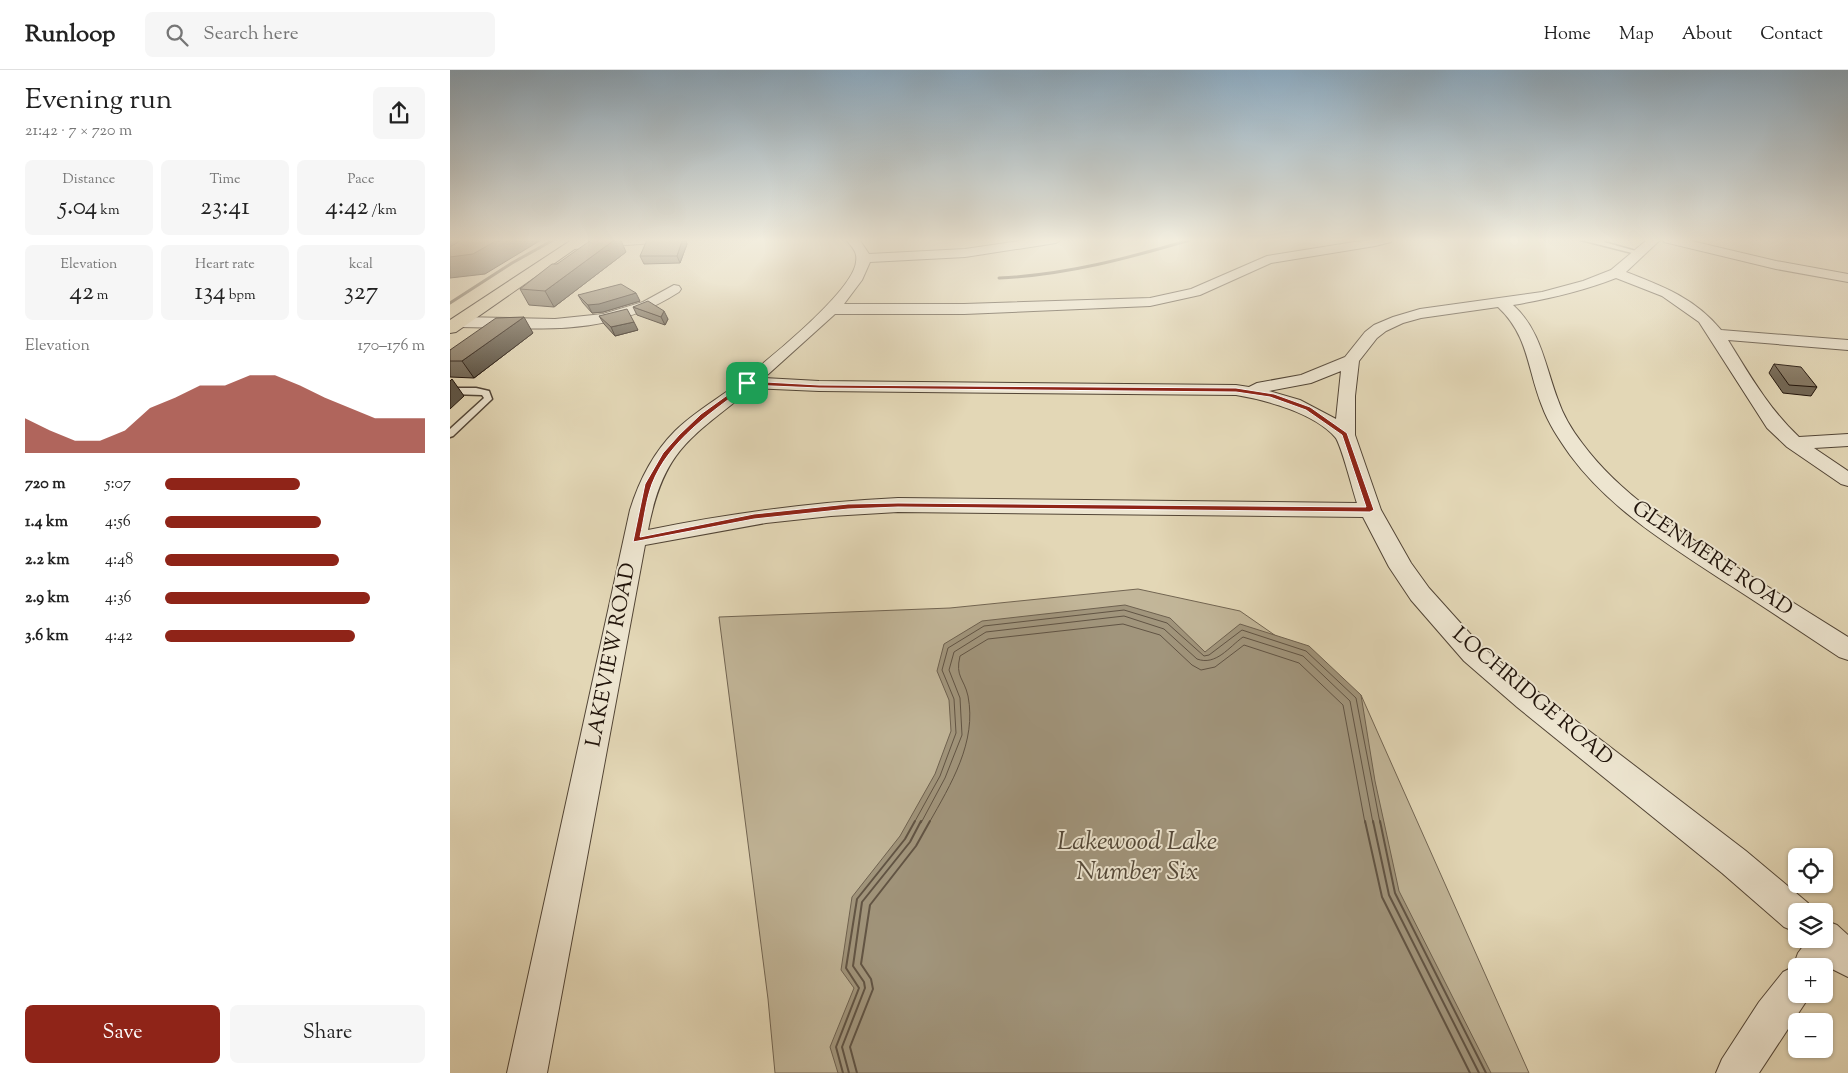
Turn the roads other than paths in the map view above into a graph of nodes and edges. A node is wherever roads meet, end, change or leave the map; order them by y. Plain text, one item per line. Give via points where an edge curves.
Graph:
1 (513, 286) edge
2 (851, 286) edge
3 (1209, 286) edge
4 (1580, 286) edge
5 (1649, 286) edge
6 (674, 289) dead end
7 (1501, 302) junction
8 (831, 308) junction
9 (506, 322) junction
10 (455, 325) edge
11 (490, 333) edge
12 (1716, 334) junction
13 (1848, 346) edge
14 (1351, 361) junction
15 (747, 383) junction
16 (1236, 390) junction
17 (450, 391) edge
18 (450, 434) edge
19 (1345, 434) junction
20 (1848, 440) edge
21 (1794, 443) junction
22 (1848, 480) edge
23 (1370, 510) junction
24 (635, 540) junction
25 (1848, 650) edge
26 (1788, 908) edge
27 (1788, 996) edge
28 (527, 1073) edge
29 (1736, 1073) edge

1 - 10 main road
2 - 8 street, LAKEVIEW ROAD
3 - 8 street via 1150,302 964,309
4 - 7 street
5 - 12 street via 1677,299 1704,319
6 - 9 street via 649,304 599,319
7 - 14 street via 1420,314 1391,322 1371,335
7 - 25 street, GLENMERE ROAD via 1525,330 1534,347 1553,410 1568,438 1590,465 1621,496 1673,537
8 - 15 street, LAKEVIEW ROAD
9 - 10 street
9 - 11 lane
12 - 13 street
12 - 21 street via 1758,402
14 - 16 street via 1305,379
14 - 19 street, LOCHRIDGE ROAD
15 - 16 street
15 - 24 street, LAKEVIEW ROAD via 703,416 665,454 648,484
16 - 19 street via 1299,405
17 - 18 lane via 486,393 488,399
19 - 23 street, LOCHRIDGE ROAD
20 - 21 street
21 - 22 street
23 - 24 street via 848,506 754,517
23 - 26 street, LOCHRIDGE ROAD via 1401,567 1420,594 1473,654
24 - 28 street, LAKEVIEW ROAD
27 - 29 street

